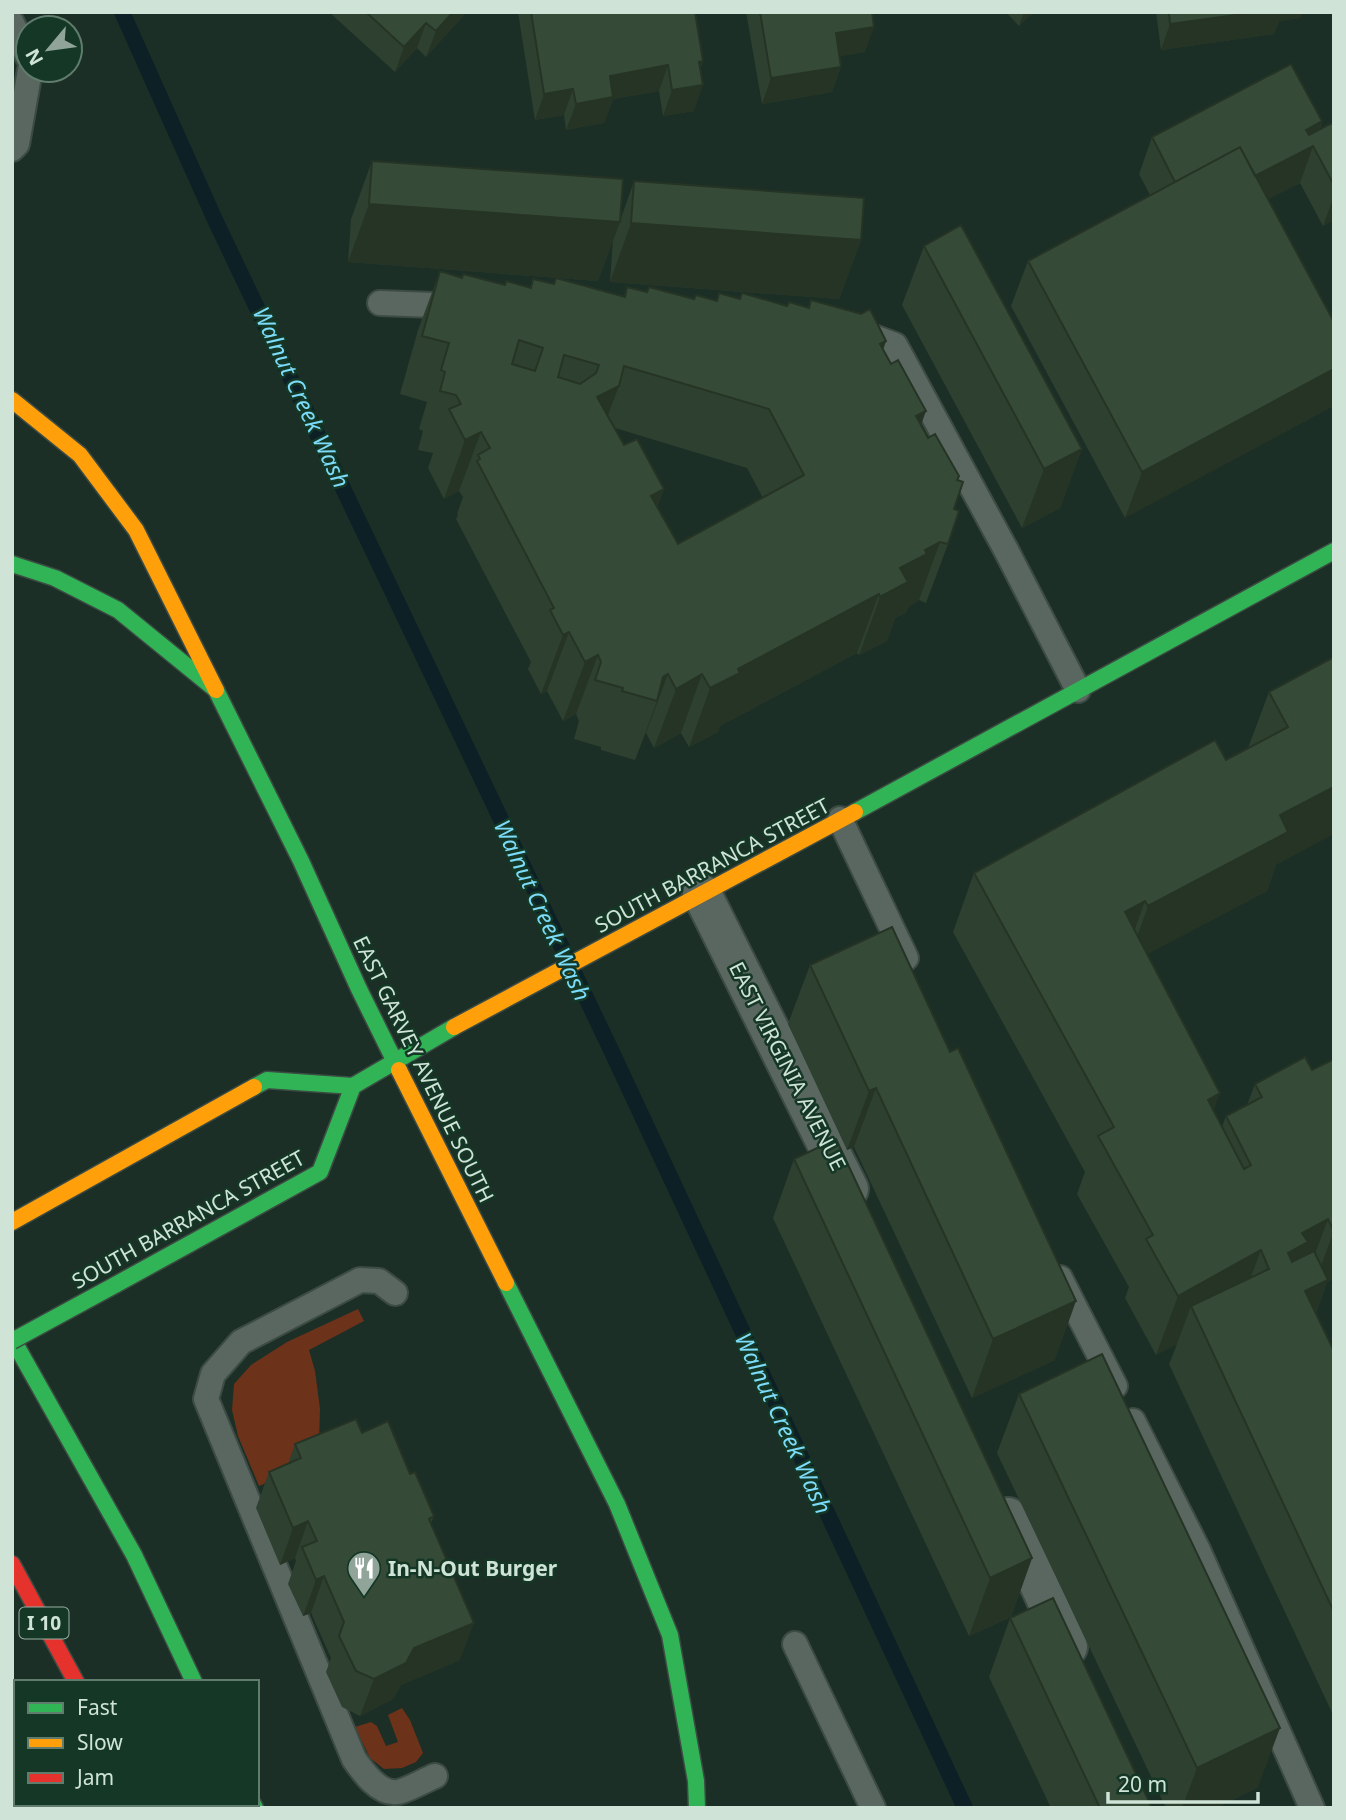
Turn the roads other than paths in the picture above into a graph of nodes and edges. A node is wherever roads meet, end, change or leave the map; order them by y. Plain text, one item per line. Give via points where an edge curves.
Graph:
1 (28, 84) edge
2 (12, 149) edge
3 (380, 303) dead end
4 (477, 307) edge
5 (836, 323) edge
6 (12, 400) edge
7 (1334, 551) edge
8 (12, 565) edge
9 (215, 690) junction
10 (1079, 690) junction
11 (840, 819) junction
12 (702, 894) junction
13 (915, 977) edge
14 (396, 1063) junction
15 (353, 1086) junction
16 (12, 1222) edge
17 (867, 1224) edge
18 (1050, 1260) edge
19 (395, 1293) dead end
20 (12, 1339) edge
21 (993, 1486) edge
22 (12, 1564) edge
23 (795, 1644) dead end
24 (75, 1680) edge
25 (193, 1680) edge
26 (1085, 1684) edge
27 (435, 1776) dead end
28 (697, 1808) edge
29 (873, 1808) edge
30 (1312, 1808) edge

1 - 2 lane via 17,144
3 - 4 lane
5 - 10 lane via 895,345
6 - 9 main road, EAST GARVEY AVENUE SOUTH via 80,455 136,530
7 - 10 main road, SOUTH BARRANCA STREET
8 - 9 main road via 55,578 118,610
9 - 14 main road, EAST GARVEY AVENUE SOUTH
10 - 11 main road, SOUTH BARRANCA STREET
11 - 12 main road, SOUTH BARRANCA STREET
11 - 13 lane
12 - 14 main road, SOUTH BARRANCA STREET
12 - 17 street, EAST VIRGINIA AVENUE
14 - 15 main road, SOUTH BARRANCA STREET
14 - 28 main road, EAST GARVEY AVENUE SOUTH via 617,1503 666,1623
15 - 16 main road via 267,1080
15 - 20 main road, SOUTH BARRANCA STREET, bridge via 320,1172
18 - 30 lane via 1198,1550
19 - 27 lane via 379,1281 360,1280 242,1342 214,1374 206,1399 354,1759 363,1773 387,1791 398,1792
20 - 25 main road via 134,1556
21 - 26 street
22 - 24 main road, I 10
23 - 29 lane

